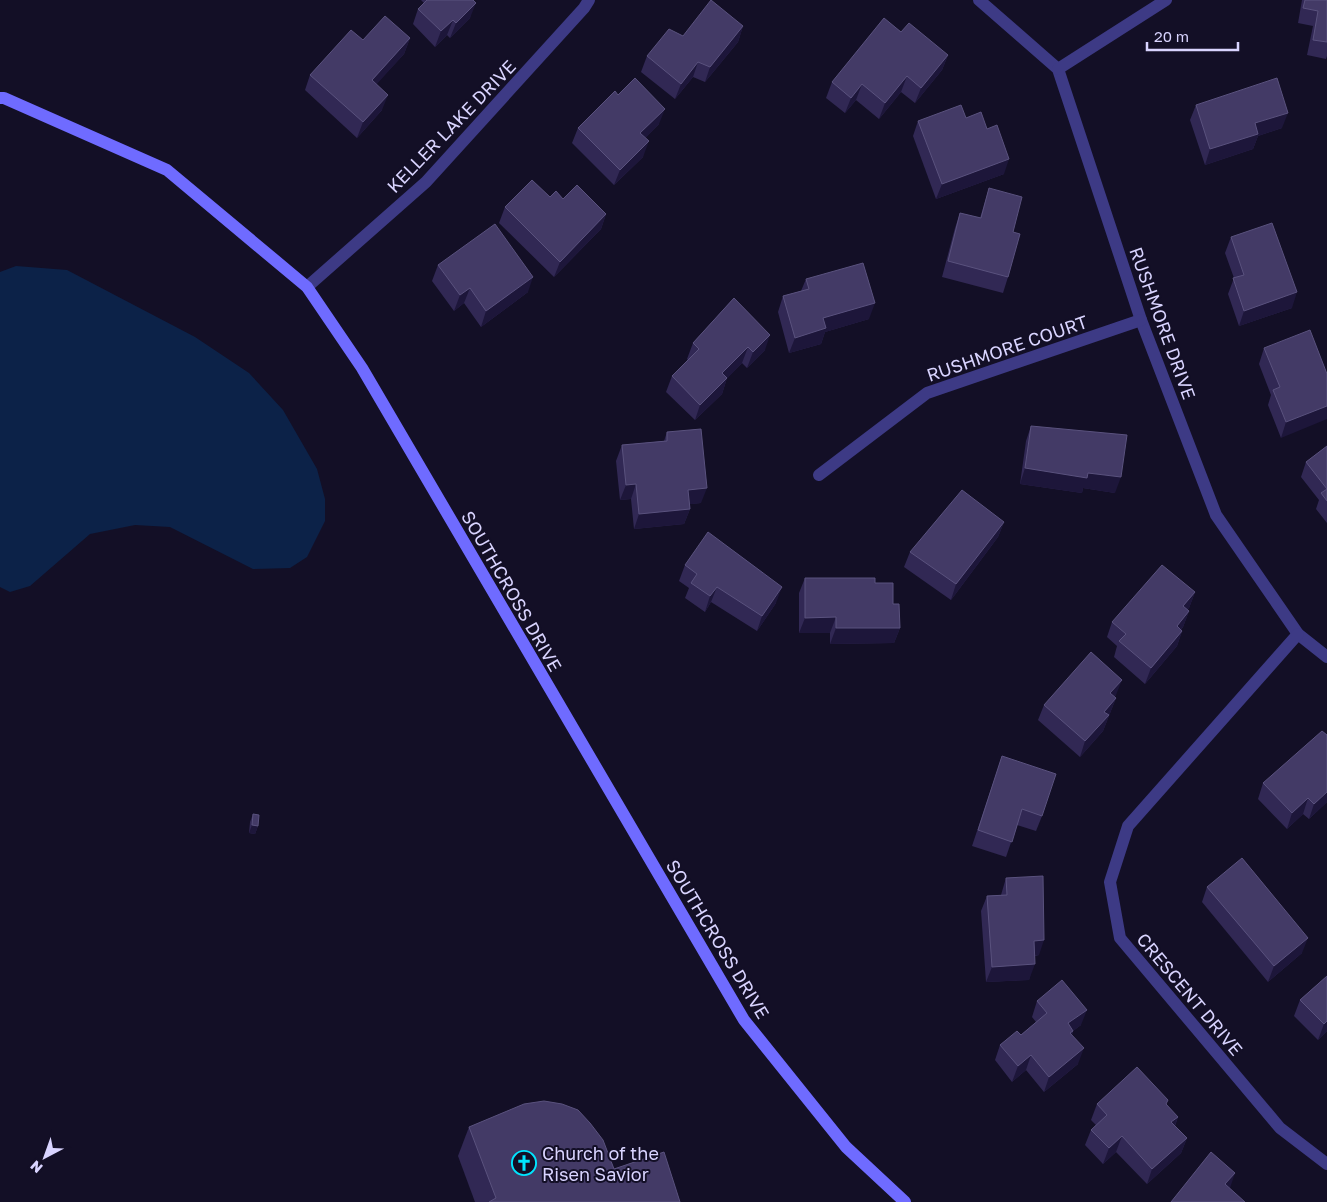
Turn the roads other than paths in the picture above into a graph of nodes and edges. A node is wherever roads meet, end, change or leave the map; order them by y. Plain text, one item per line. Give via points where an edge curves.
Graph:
1 (590, 0) edge
2 (979, 0) edge
3 (1166, 0) edge
4 (1058, 69) junction
5 (0, 98) edge
6 (307, 287) junction
7 (1141, 320) junction
8 (819, 475) dead end
9 (1298, 634) junction
10 (1327, 657) edge
11 (1327, 1164) edge
12 (905, 1202) edge

1 - 6 street, KELLER LAKE DRIVE via 426,182
2 - 4 street
3 - 4 street
4 - 7 street, RUSHMORE DRIVE
5 - 6 street, SOUTHCROSS DRIVE via 167,170
6 - 12 street, SOUTHCROSS DRIVE via 362,368 744,1020 846,1147
7 - 8 street, RUSHMORE COURT via 927,393
7 - 9 street, RUSHMORE DRIVE via 1216,515
9 - 10 street, RUSHMORE DRIVE
9 - 11 street, CRESCENT DRIVE via 1128,826 1110,882 1120,938 1280,1128

